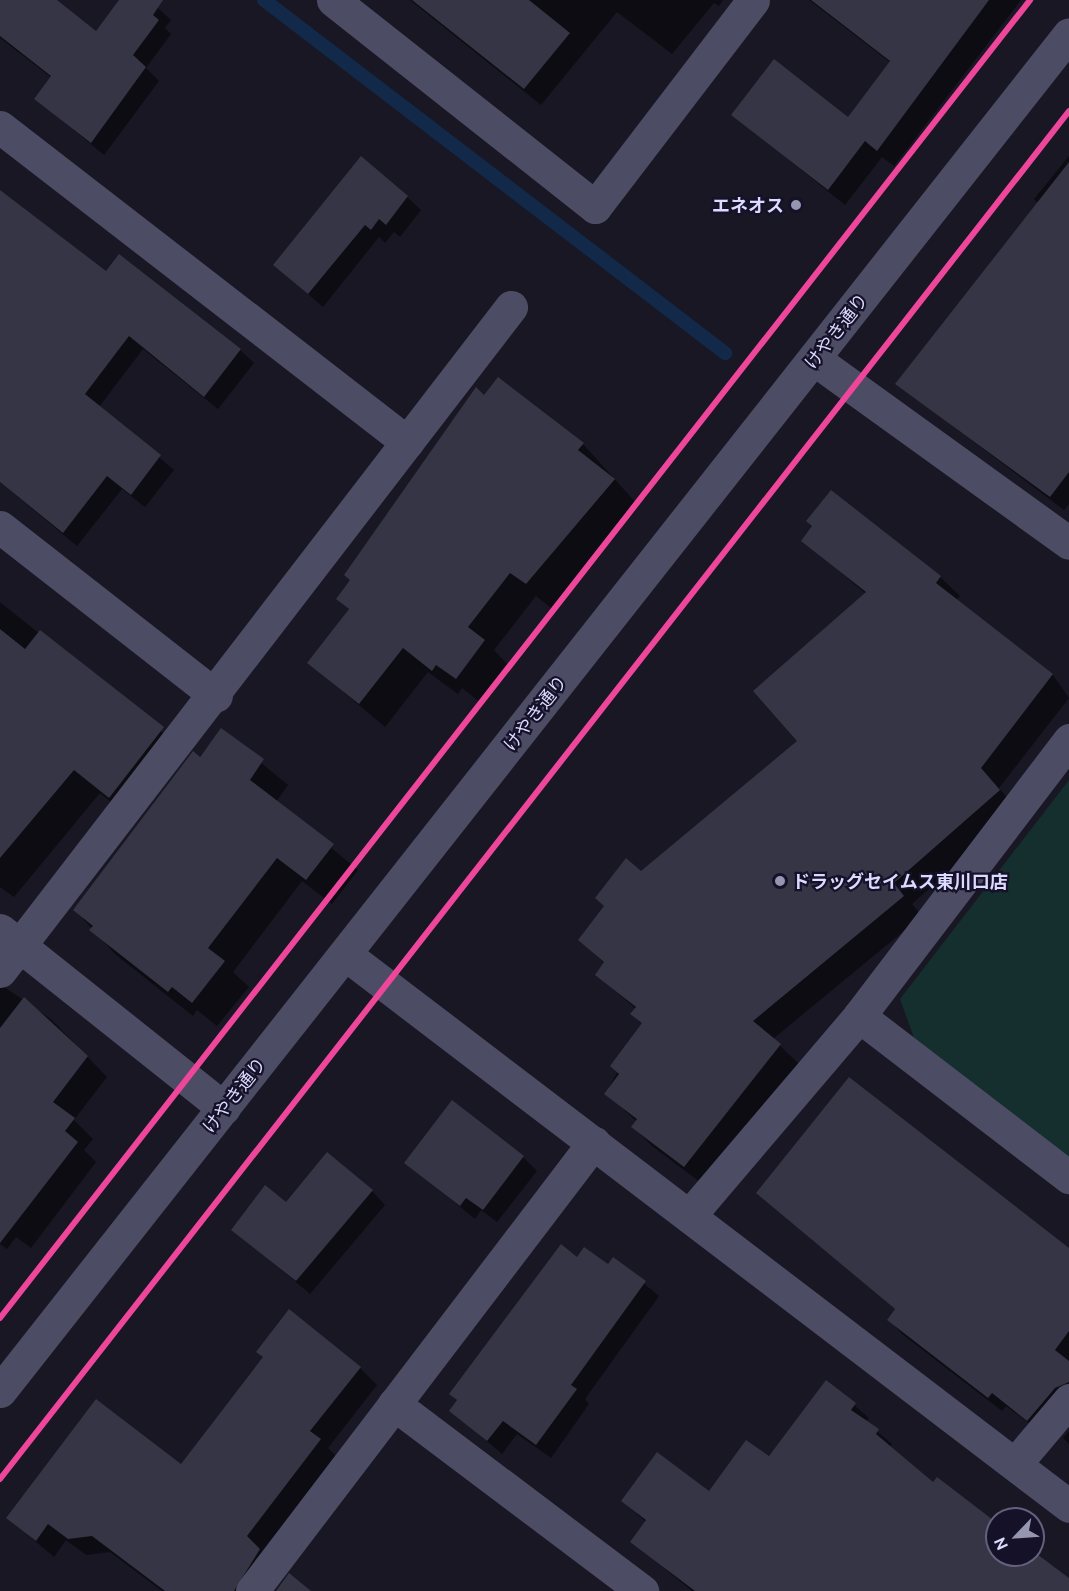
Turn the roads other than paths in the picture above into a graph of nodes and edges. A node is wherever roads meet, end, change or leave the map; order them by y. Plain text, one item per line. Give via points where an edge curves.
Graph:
1 (333, 0) edge
2 (753, 0) edge
3 (1069, 34) edge
4 (0, 127) edge
5 (511, 307) dead end
6 (814, 359) junction
7 (407, 442) junction
8 (0, 527) edge
9 (1069, 543) edge
10 (216, 696) junction
11 (1069, 740) edge
12 (10, 938) edge
13 (345, 954) junction
14 (0, 971) edge
15 (859, 1016) junction
16 (224, 1108) junction
17 (594, 1142) junction
18 (1069, 1177) edge
19 (689, 1216) junction
20 (0, 1391) edge
21 (1069, 1400) edge
22 (394, 1404) junction
23 (1015, 1464) junction
24 (1069, 1506) edge
25 (252, 1591) edge
26 (642, 1591) edge

1 - 2 street via 595,207
3 - 6 street, けやき通り
4 - 7 street
5 - 7 street
6 - 9 street
6 - 13 street, けやき通り
7 - 10 street
8 - 10 street
10 - 12 street
11 - 15 street
12 - 14 street
12 - 16 street
13 - 16 street, けやき通り
13 - 17 street
15 - 18 street
15 - 19 street
16 - 20 street, けやき通り
17 - 19 street
17 - 22 street
19 - 23 street
21 - 23 street
22 - 25 street
22 - 26 street
23 - 24 street

